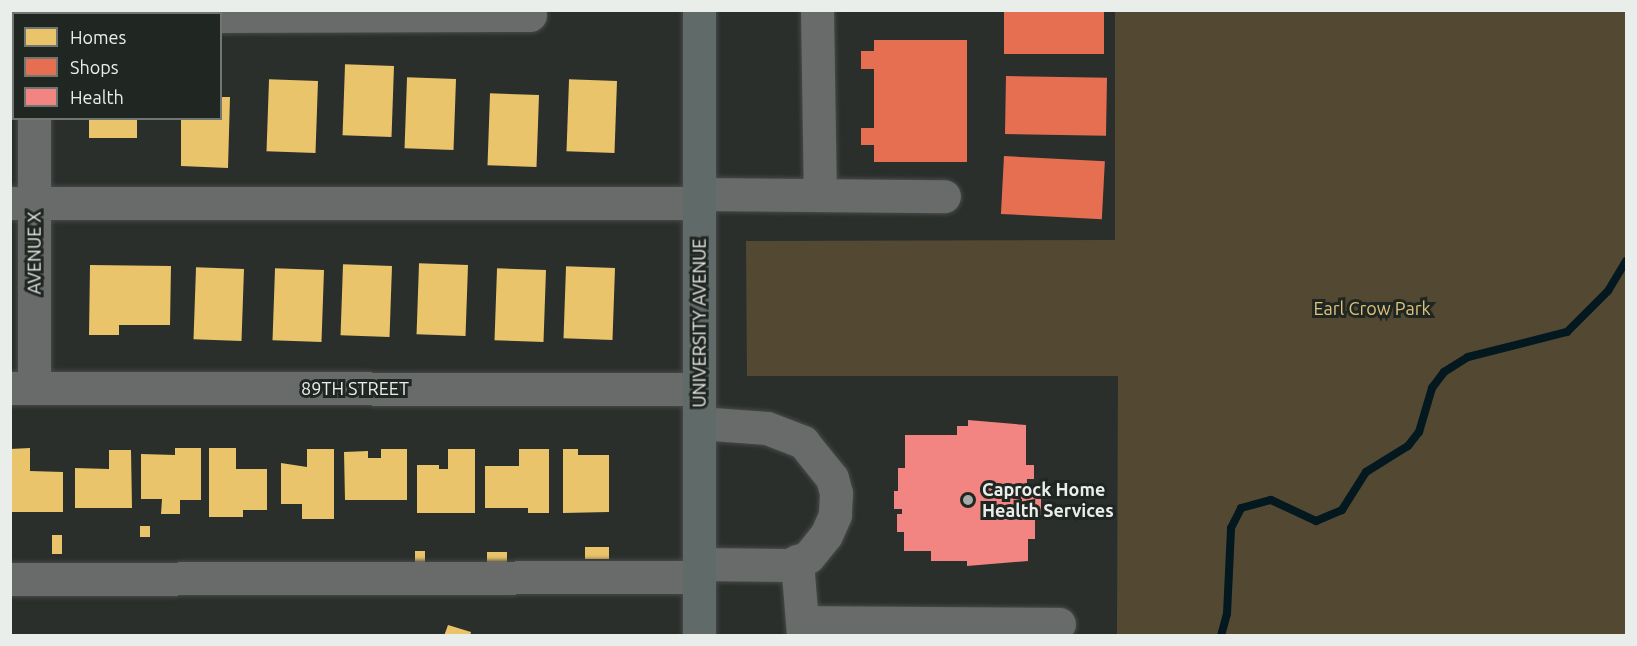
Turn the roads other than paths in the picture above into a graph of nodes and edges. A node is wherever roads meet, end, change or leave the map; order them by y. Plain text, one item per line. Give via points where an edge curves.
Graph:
1 (699, 10) edge
2 (817, 10) edge
3 (530, 15) dead end
4 (222, 16) edge
5 (34, 120) edge
6 (820, 195) junction
7 (944, 196) dead end
8 (699, 199) junction
9 (22, 203) edge
10 (22, 388) edge
11 (699, 389) junction
12 (699, 423) junction
13 (797, 561) junction
14 (699, 570) junction
15 (10, 579) edge
16 (1059, 624) dead end
17 (803, 629) edge
18 (699, 636) edge

1 - 8 main road, UNIVERSITY AVENUE
2 - 6 street
3 - 4 street
5 - 9 street, AVENUE X
6 - 7 street
6 - 8 street
8 - 9 street
8 - 11 main road, UNIVERSITY AVENUE
9 - 10 street, AVENUE X
10 - 11 street, 89TH STREET
11 - 12 main road, UNIVERSITY AVENUE
12 - 13 street via 767,428 803,442 818,457 834,485 835,514 826,535 808,557
12 - 14 main road, UNIVERSITY AVENUE
13 - 14 street
13 - 17 street
14 - 15 street
14 - 18 main road, UNIVERSITY AVENUE
16 - 17 street

